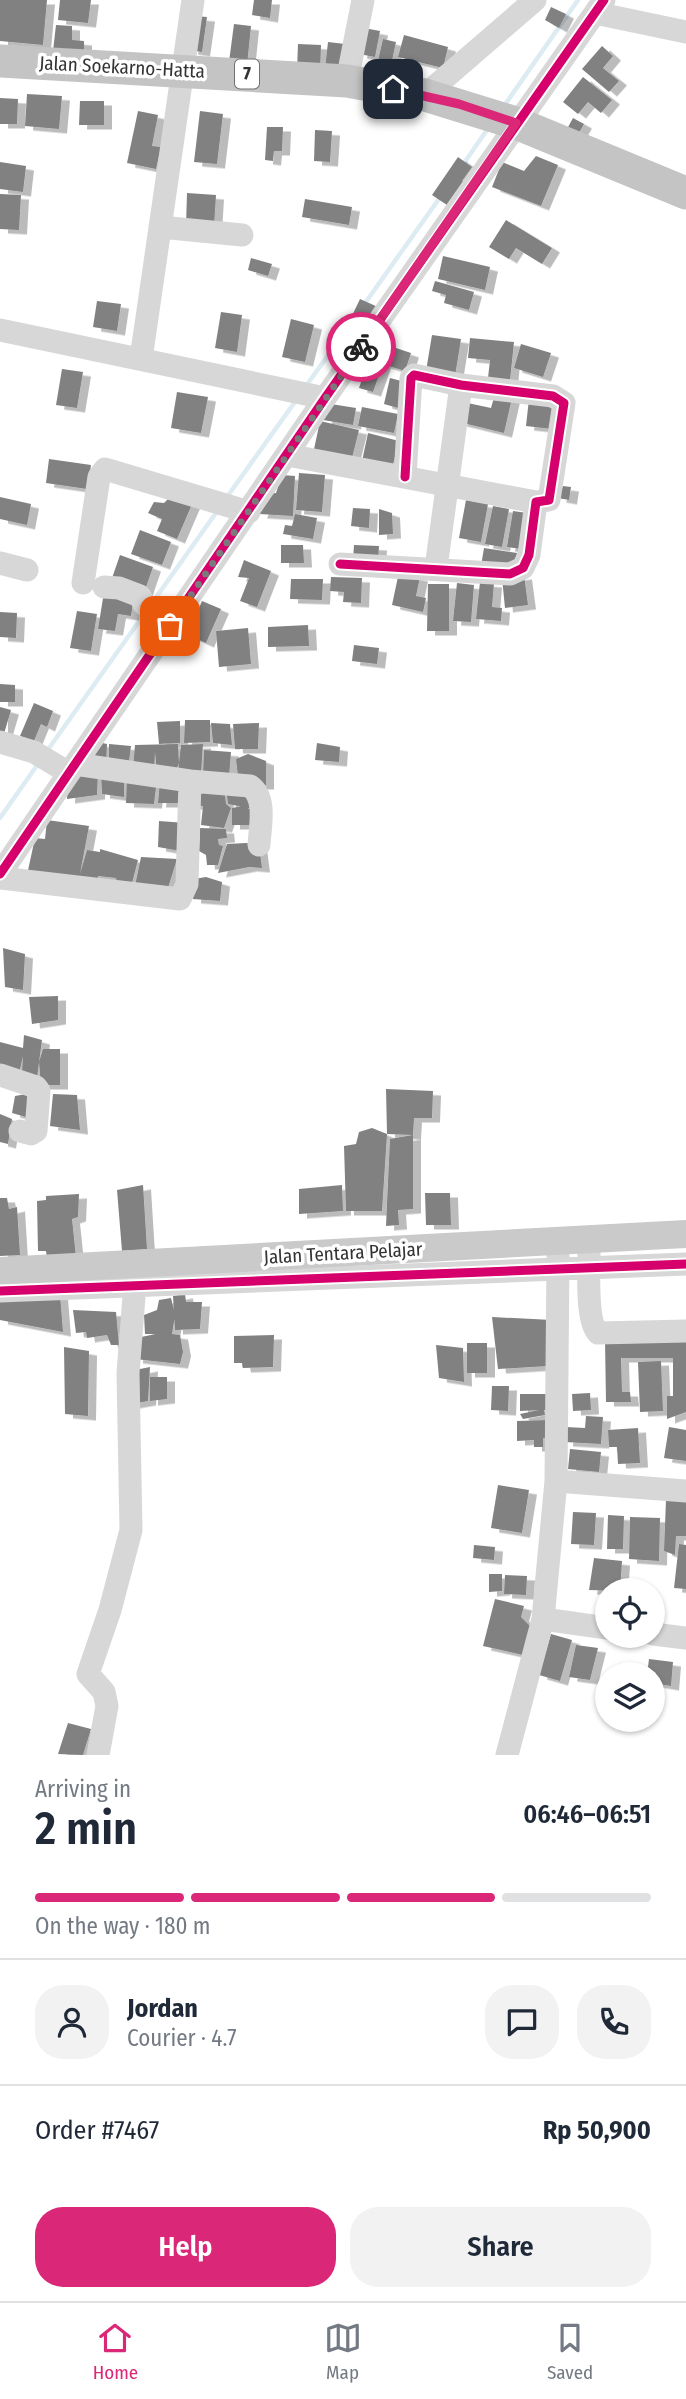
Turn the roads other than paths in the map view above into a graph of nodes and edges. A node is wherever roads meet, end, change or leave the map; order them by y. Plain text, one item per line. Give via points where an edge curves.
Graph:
1 (192, 0) edge
2 (363, 0) edge
3 (535, 0) edge
4 (600, 6) edge
5 (686, 32) edge
6 (0, 61) edge
7 (183, 70) junction
8 (347, 81) junction
9 (425, 95) junction
10 (504, 119) junction
11 (686, 193) edge
12 (160, 228) junction
13 (242, 235) dead end
14 (0, 330) edge
15 (141, 359) junction
16 (461, 385) junction
17 (325, 398) junction
18 (287, 455) junction
19 (405, 477) junction
20 (447, 484) junction
21 (536, 502) junction
22 (249, 512) junction
23 (0, 563) edge
24 (340, 564) dead end
25 (436, 568) junction
26 (27, 570) dead end
27 (158, 616) junction
28 (0, 742) edge
29 (57, 763) junction
30 (190, 781) junction
31 (259, 845) dead end
32 (0, 876) edge
33 (0, 1075) edge
34 (20, 1131) dead end
35 (686, 1234) edge
36 (588, 1240) junction
37 (557, 1241) junction
38 (686, 1264) edge
39 (589, 1268) junction
40 (558, 1269) junction
41 (0, 1271) edge
42 (135, 1276) junction
43 (0, 1291) edge
44 (686, 1331) edge
45 (556, 1481) junction
46 (686, 1490) edge
47 (543, 1619) junction
48 (595, 1626) edge
49 (665, 1635) edge
50 (686, 1638) edge
51 (98, 1755) edge
52 (507, 1755) edge

1 - 7 street
2 - 8 street
3 - 9 street
4 - 5 street
4 - 10 street
6 - 7 highway, Jalan Soekarno-Hatta / 7
7 - 8 highway, Jalan Soekarno-Hatta / 7
7 - 12 street
8 - 9 highway, Jalan Soekarno-Hatta / 7
9 - 10 highway, Jalan Soekarno-Hatta / 7
10 - 11 highway, Jalan Soekarno-Hatta / 7
10 - 17 street
12 - 13 street
12 - 15 street
14 - 15 street
15 - 17 street
16 - 19 street via 419,374 412,377
16 - 20 street
16 - 21 street via 553,396 565,403 550,500
17 - 18 street
18 - 19 street
18 - 22 street
19 - 20 street
20 - 21 street
20 - 25 street
21 - 25 street via 523,568 510,574
22 - 27 street
22 - 27 street via 105,469 99,477 93,585 140,596
23 - 26 street
24 - 25 street
27 - 29 street
28 - 29 street
29 - 30 street
29 - 32 street
30 - 31 street via 250,786 257,791
30 - 32 street via 187,884 180,899
33 - 34 street via 39,1091 36,1131
35 - 36 main road, Jalan Tentara Pelajar
36 - 37 main road, Jalan Tentara Pelajar
36 - 39 street
37 - 40 street
37 - 42 main road, Jalan Tentara Pelajar
38 - 39 street
39 - 40 street
39 - 44 street via 591,1316 598,1332
40 - 42 street
40 - 45 street
41 - 42 main road, Jalan Tentara Pelajar
42 - 43 street
42 - 51 street via 128,1373 131,1530 88,1674 104,1692 107,1706
45 - 46 street
45 - 47 street
47 - 48 street
47 - 52 street
49 - 50 street

